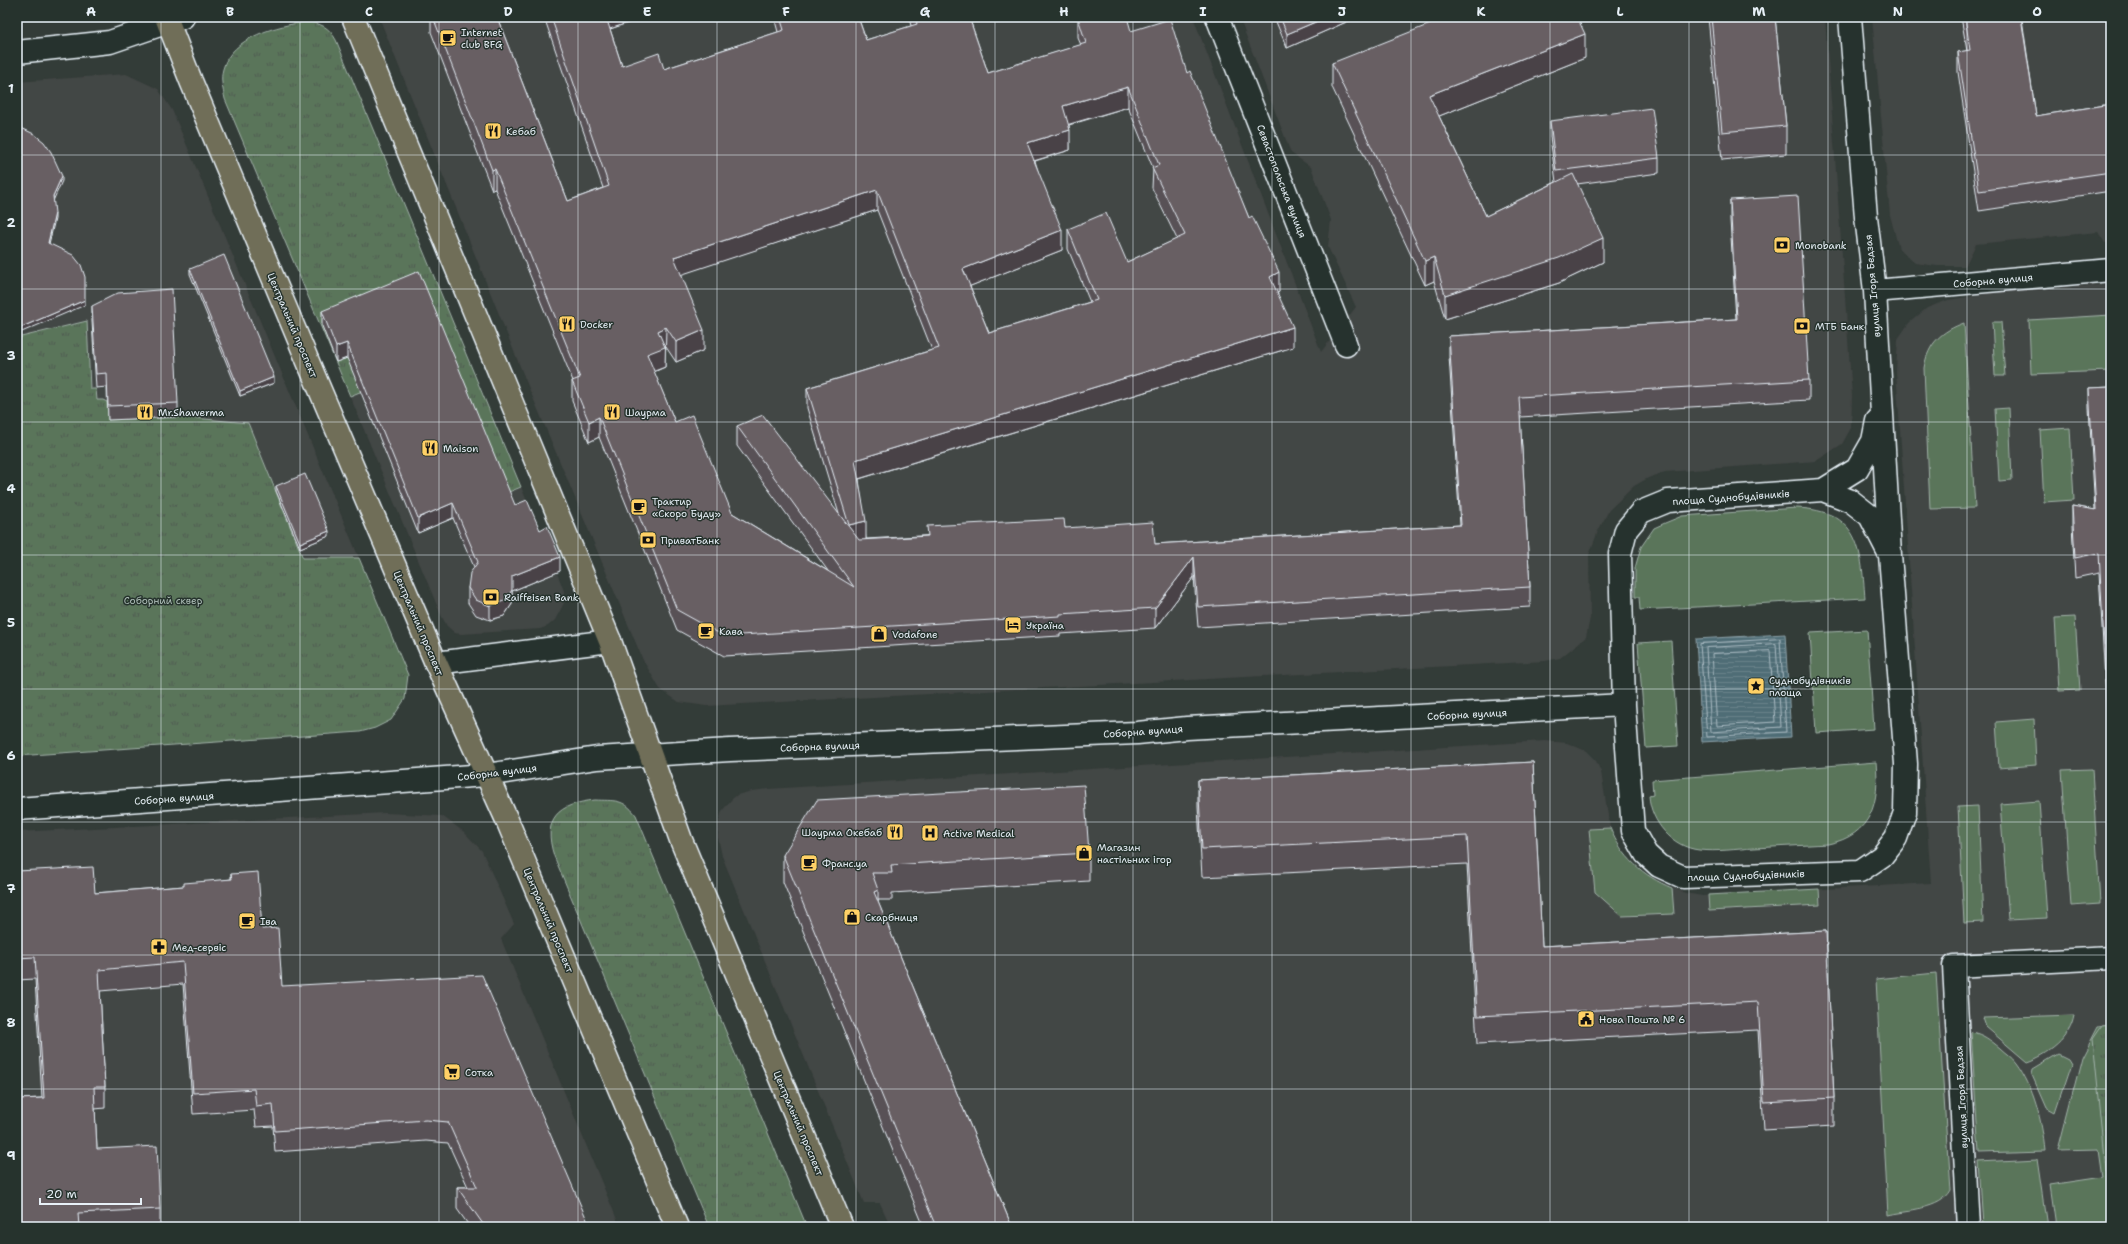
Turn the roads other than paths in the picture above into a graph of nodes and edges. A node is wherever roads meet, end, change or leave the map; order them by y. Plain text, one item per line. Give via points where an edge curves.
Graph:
1 (353, 17) edge
2 (1217, 17) edge
3 (1850, 17) edge
4 (172, 19) edge
5 (17, 52) edge
6 (2111, 270) edge
7 (1875, 291) junction
8 (1346, 345) dead end
9 (1881, 400) junction
10 (1823, 490) junction
11 (1890, 554) junction
12 (610, 641) junction
13 (436, 663) junction
14 (1624, 705) junction
15 (652, 755) junction
16 (486, 775) junction
17 (17, 809) edge
18 (2111, 958) edge
19 (677, 1227) edge
20 (842, 1227) edge
21 (1968, 1227) edge

1 - 12 main road, Центральний проспект
2 - 8 street, Севастопольська вулиця
3 - 7 street, вулиця Ігоря Бедзая via 1866,217
4 - 5 street via 110,42
4 - 13 main road, Центральний проспект via 194,88
6 - 7 street, Соборна вулиця
7 - 9 street, вулиця Ігоря Бедзая
9 - 10 street, площа Суднобудівників via 1873,441 1857,469
9 - 11 street, вулиця Ігоря Бедзая
10 - 11 street, площа Суднобудівників via 1851,501 1870,516
10 - 14 street, площа Суднобудівників via 1668,501 1641,512 1626,530 1620,554
11 - 14 street, площа Суднобудівників via 1906,764 1905,812 1896,838 1882,856 1860,871 1683,877 1659,866 1646,854 1633,831
12 - 13 street
12 - 15 main road, Центральний проспект
13 - 16 main road, Центральний проспект
14 - 15 street, Соборна вулиця via 1137,733
15 - 16 street, Соборна вулиця via 597,758
15 - 20 main road, Центральний проспект via 681,840
16 - 17 street, Соборна вулиця
16 - 19 main road, Центральний проспект
18 - 21 street, вулиця Ігоря Бедзая via 1954,966

